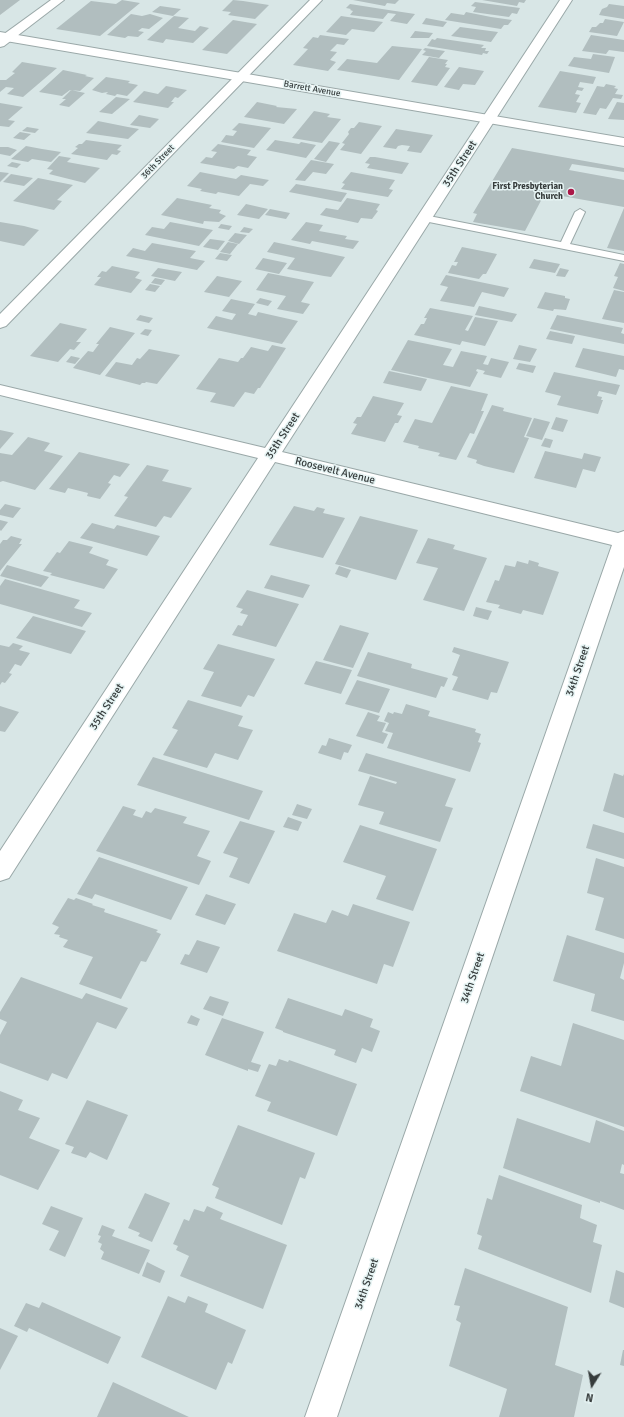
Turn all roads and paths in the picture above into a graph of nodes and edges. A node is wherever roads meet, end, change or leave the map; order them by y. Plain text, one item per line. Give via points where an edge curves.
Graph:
1 (58, 0) edge
2 (316, 0) edge
3 (566, 0) edge
4 (3, 39) edge
5 (241, 77) junction
6 (489, 120) junction
7 (624, 142) edge
8 (580, 212) dead end
9 (424, 218) junction
10 (564, 246) junction
11 (624, 258) edge
12 (0, 323) edge
13 (0, 390) edge
14 (271, 455) junction
15 (624, 540) edge
16 (0, 871) edge
17 (321, 1417) edge

1 - 4 street
2 - 5 street, 36th Street
3 - 6 street, 35th Street
4 - 5 street, Barrett Avenue
5 - 6 street, Barrett Avenue
5 - 12 street, 36th Street
6 - 7 street, Barrett Avenue
6 - 9 street, 35th Street
8 - 10 lane
9 - 10 lane
9 - 14 street, 35th Street
10 - 11 lane
13 - 14 street, Roosevelt Avenue
14 - 15 street, Roosevelt Avenue
14 - 16 street, 35th Street
15 - 17 street, 34th Street

